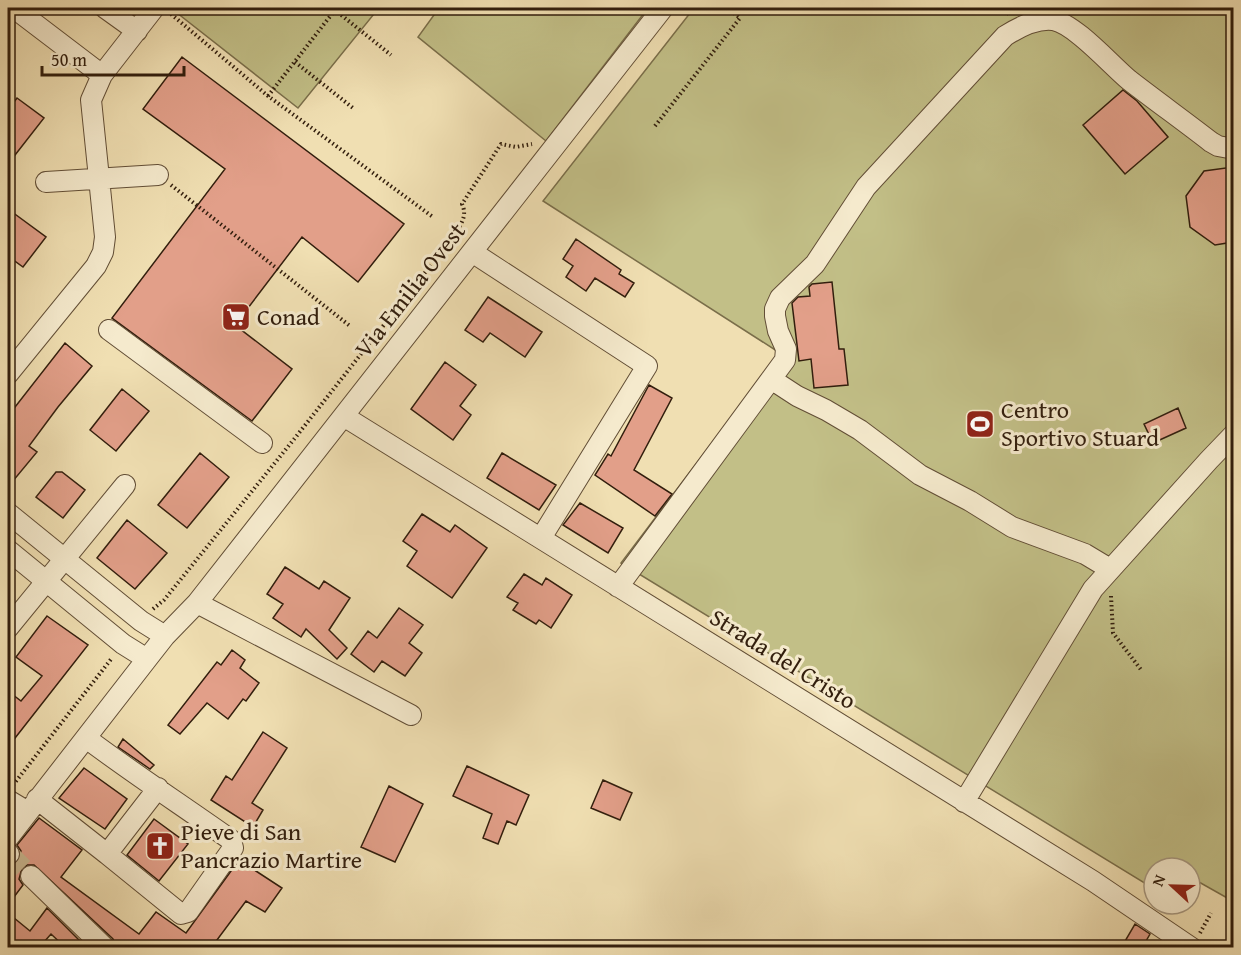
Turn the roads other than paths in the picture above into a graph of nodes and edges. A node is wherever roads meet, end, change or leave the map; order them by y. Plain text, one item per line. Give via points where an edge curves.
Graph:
1 (105, 8) edge
2 (154, 8) edge
3 (663, 8) edge
4 (25, 11) edge
5 (137, 31) junction
6 (102, 75) junction
7 (1233, 149) edge
8 (158, 175) road end
9 (99, 178) junction
10 (46, 182) dead end
11 (472, 252) junction
12 (109, 330) dead end
13 (8, 374) edge
14 (771, 379) junction
15 (345, 417) junction
16 (1233, 434) edge
17 (262, 443) dead end
18 (125, 485) dead end
19 (8, 513) edge
20 (540, 538) junction
21 (8, 550) edge
22 (64, 559) junction
23 (1107, 572) junction
24 (46, 581) junction
25 (618, 587) junction
26 (197, 603) junction
27 (8, 628) edge
28 (165, 636) junction
29 (147, 659) junction
30 (411, 716) dead end
31 (86, 738) junction
32 (150, 784) junction
33 (8, 800) edge
34 (964, 802) junction
35 (32, 806) junction
36 (8, 848) edge
37 (106, 854) junction
38 (31, 876) tunnel mouth
39 (105, 948) edge
40 (1192, 948) edge

1 - 5 street
2 - 5 street
3 - 11 street, Via Emilia Ovest
4 - 6 street
5 - 6 street
6 - 9 street via 91,100
7 - 14 street via 1211,142 1065,25 1042,20 1016,29 866,187 815,264 780,298 775,316 787,352
8 - 9 street
9 - 10 street
9 - 13 street via 106,244 100,259
11 - 15 street, Via Emilia Ovest
11 - 20 street via 647,366
12 - 17 street
14 - 23 street via 860,430 920,476 1012,527 1085,554
14 - 25 street
15 - 20 street, Strada del Cristo
15 - 26 street, Via Emilia Ovest
16 - 23 street
18 - 22 street
19 - 22 street
20 - 25 street, Strada del Cristo
21 - 24 street
22 - 24 street
22 - 28 street
23 - 34 street
24 - 27 street
24 - 29 street
25 - 34 street, Strada del Cristo
26 - 28 street, Via Emilia Ovest
26 - 30 street
28 - 29 street, Via Emilia Ovest
29 - 31 street, Via Emilia Ovest
31 - 32 street
31 - 35 street, Via Emilia Ovest
32 - 37 street
32 - 37 street via 231,840 233,848 188,912 181,914
33 - 35 street
34 - 40 street, Strada del Cristo
35 - 36 street, Via Emilia Ovest
35 - 37 street
38 - 39 street

